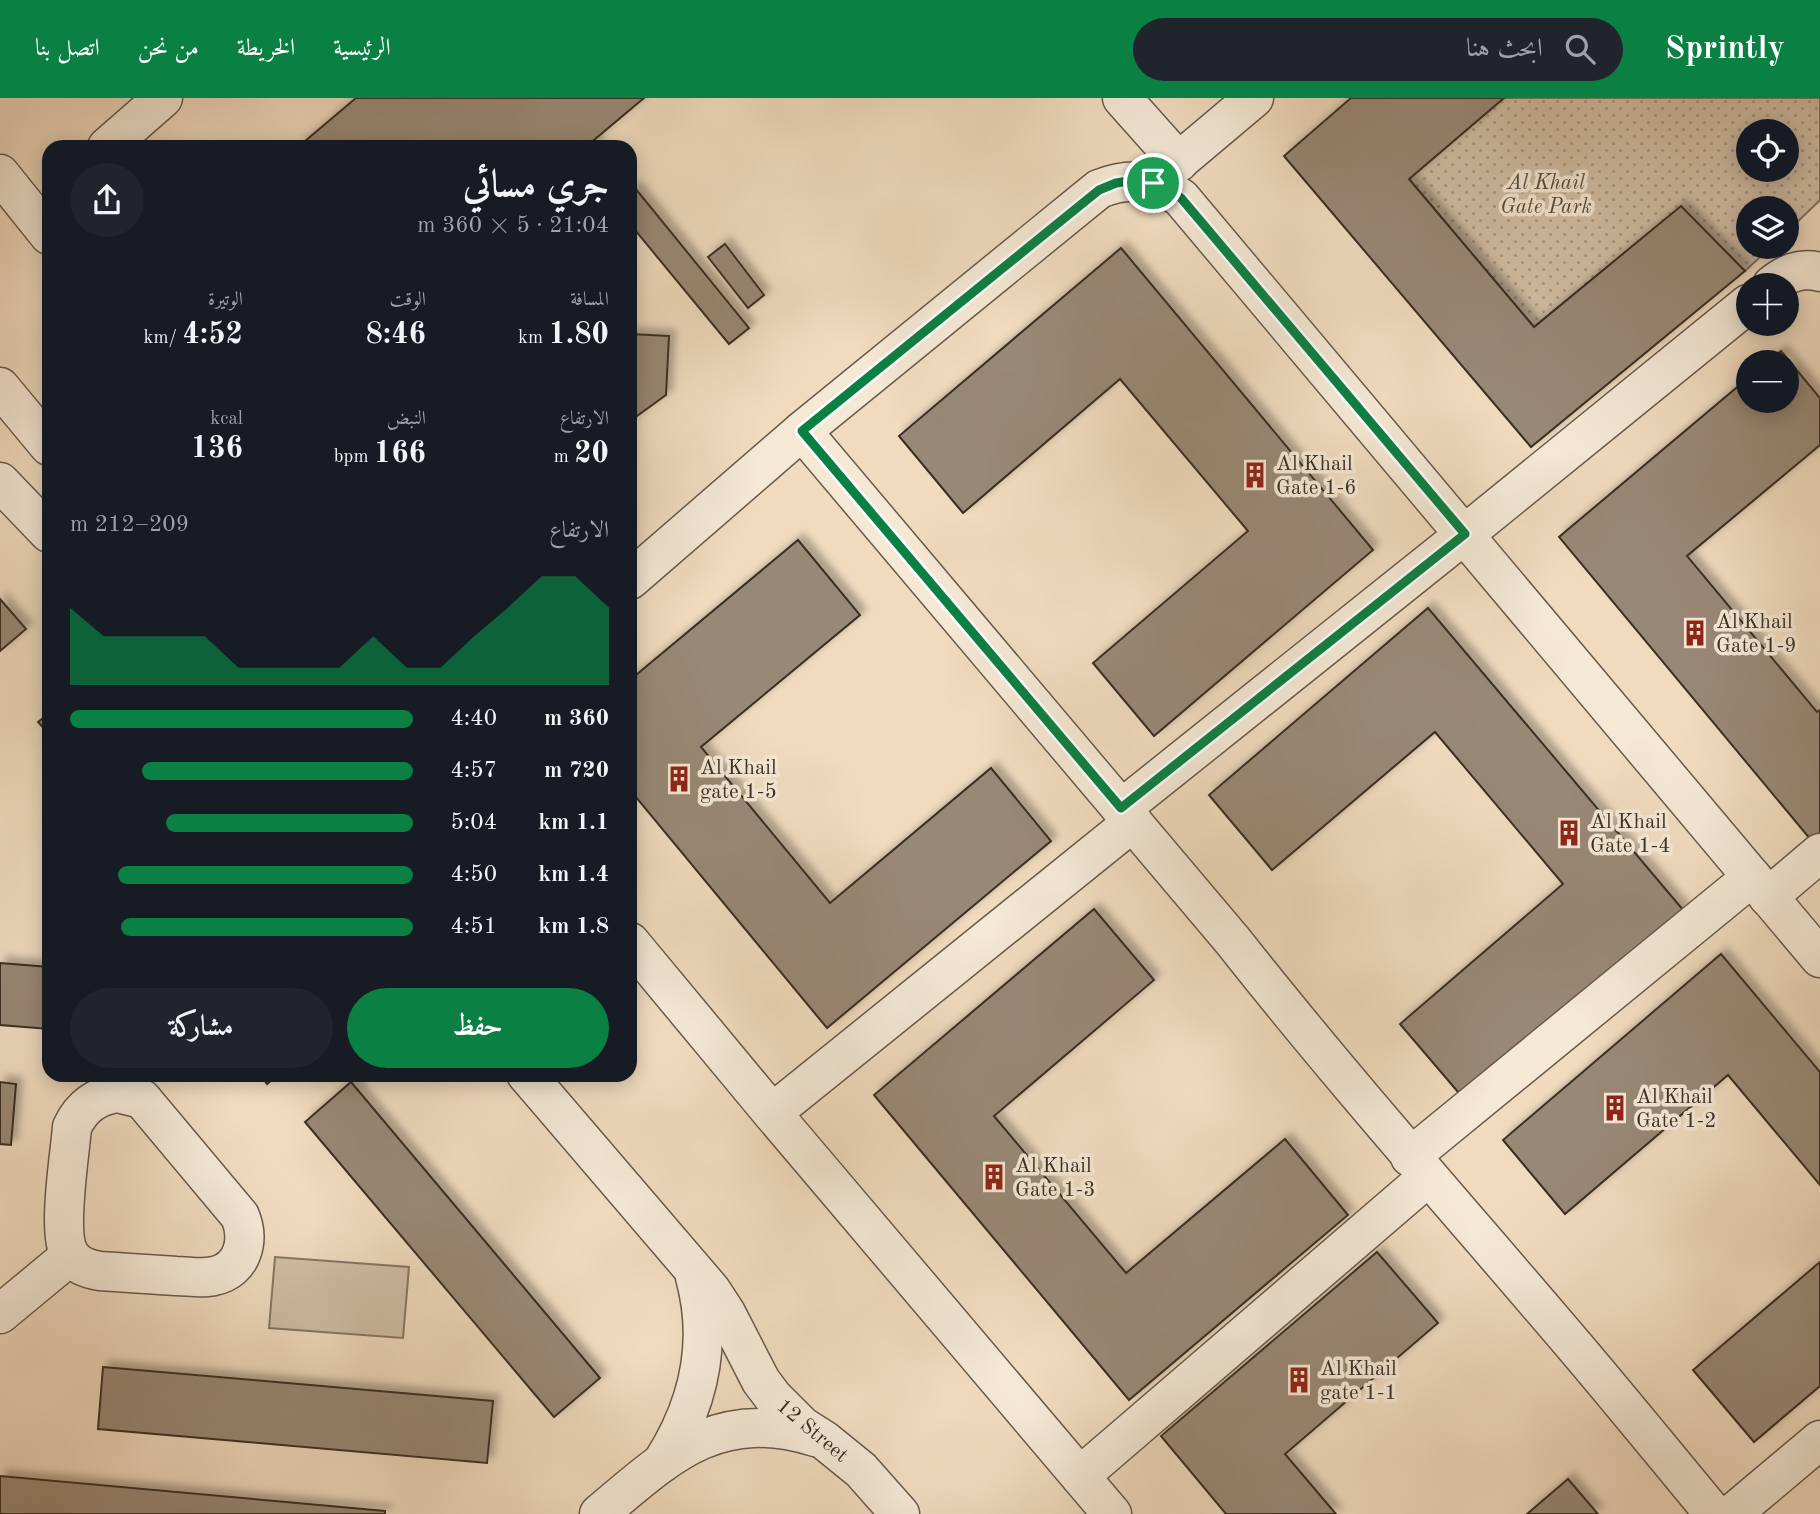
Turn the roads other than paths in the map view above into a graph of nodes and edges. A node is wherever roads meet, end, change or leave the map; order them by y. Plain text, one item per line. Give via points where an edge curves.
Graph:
1 (1122, 98) edge
2 (1254, 98) edge
3 (151, 102) edge
4 (114, 140) edge
5 (1166, 172) junction
6 (0, 174) edge
7 (42, 214) edge
8 (1820, 272) edge
9 (1788, 273) edge
10 (1736, 314) edge
11 (0, 387) edge
12 (802, 431) junction
13 (42, 438) edge
14 (0, 481) edge
15 (42, 526) edge
16 (1465, 534) junction
17 (637, 574) edge
18 (1127, 815) junction
19 (1820, 853) edge
20 (1760, 887) junction
21 (637, 950) edge
22 (1820, 958) edge
23 (539, 1083) edge
24 (772, 1113) junction
25 (1419, 1167) junction
26 (70, 1256) junction
27 (692, 1268) junction
28 (0, 1314) edge
29 (824, 1440) junction
30 (1820, 1440) edge
31 (663, 1461) junction
32 (1080, 1476) junction
33 (599, 1514) edge
34 (900, 1514) edge
35 (1112, 1514) edge
36 (1714, 1514) edge
37 (1731, 1514) edge

1 - 5 street
2 - 5 street
3 - 4 street
5 - 12 street via 1099,190
5 - 16 street via 1168,189 1181,198
6 - 7 street
8 - 9 street
10 - 16 street
11 - 13 street
12 - 17 street
12 - 18 street
14 - 15 street
16 - 18 street
16 - 20 street
18 - 24 street
18 - 25 street
19 - 20 street
20 - 22 street
20 - 25 street
21 - 24 street
23 - 27 street, 12 Street
24 - 32 street
25 - 32 street
25 - 36 street
26 - 26 street via 89,1270 215,1276 240,1258 246,1237 240,1216 142,1099 106,1094 85,1106 72,1127 64,1235
26 - 28 street
27 - 29 street, 12 Street via 726,1312 773,1397
27 - 31 street, 12 Street via 704,1325 700,1373 690,1410
29 - 31 street via 769,1428 741,1429 686,1446
29 - 34 street, 12 Street via 861,1470
30 - 37 street
31 - 33 street
32 - 35 street

